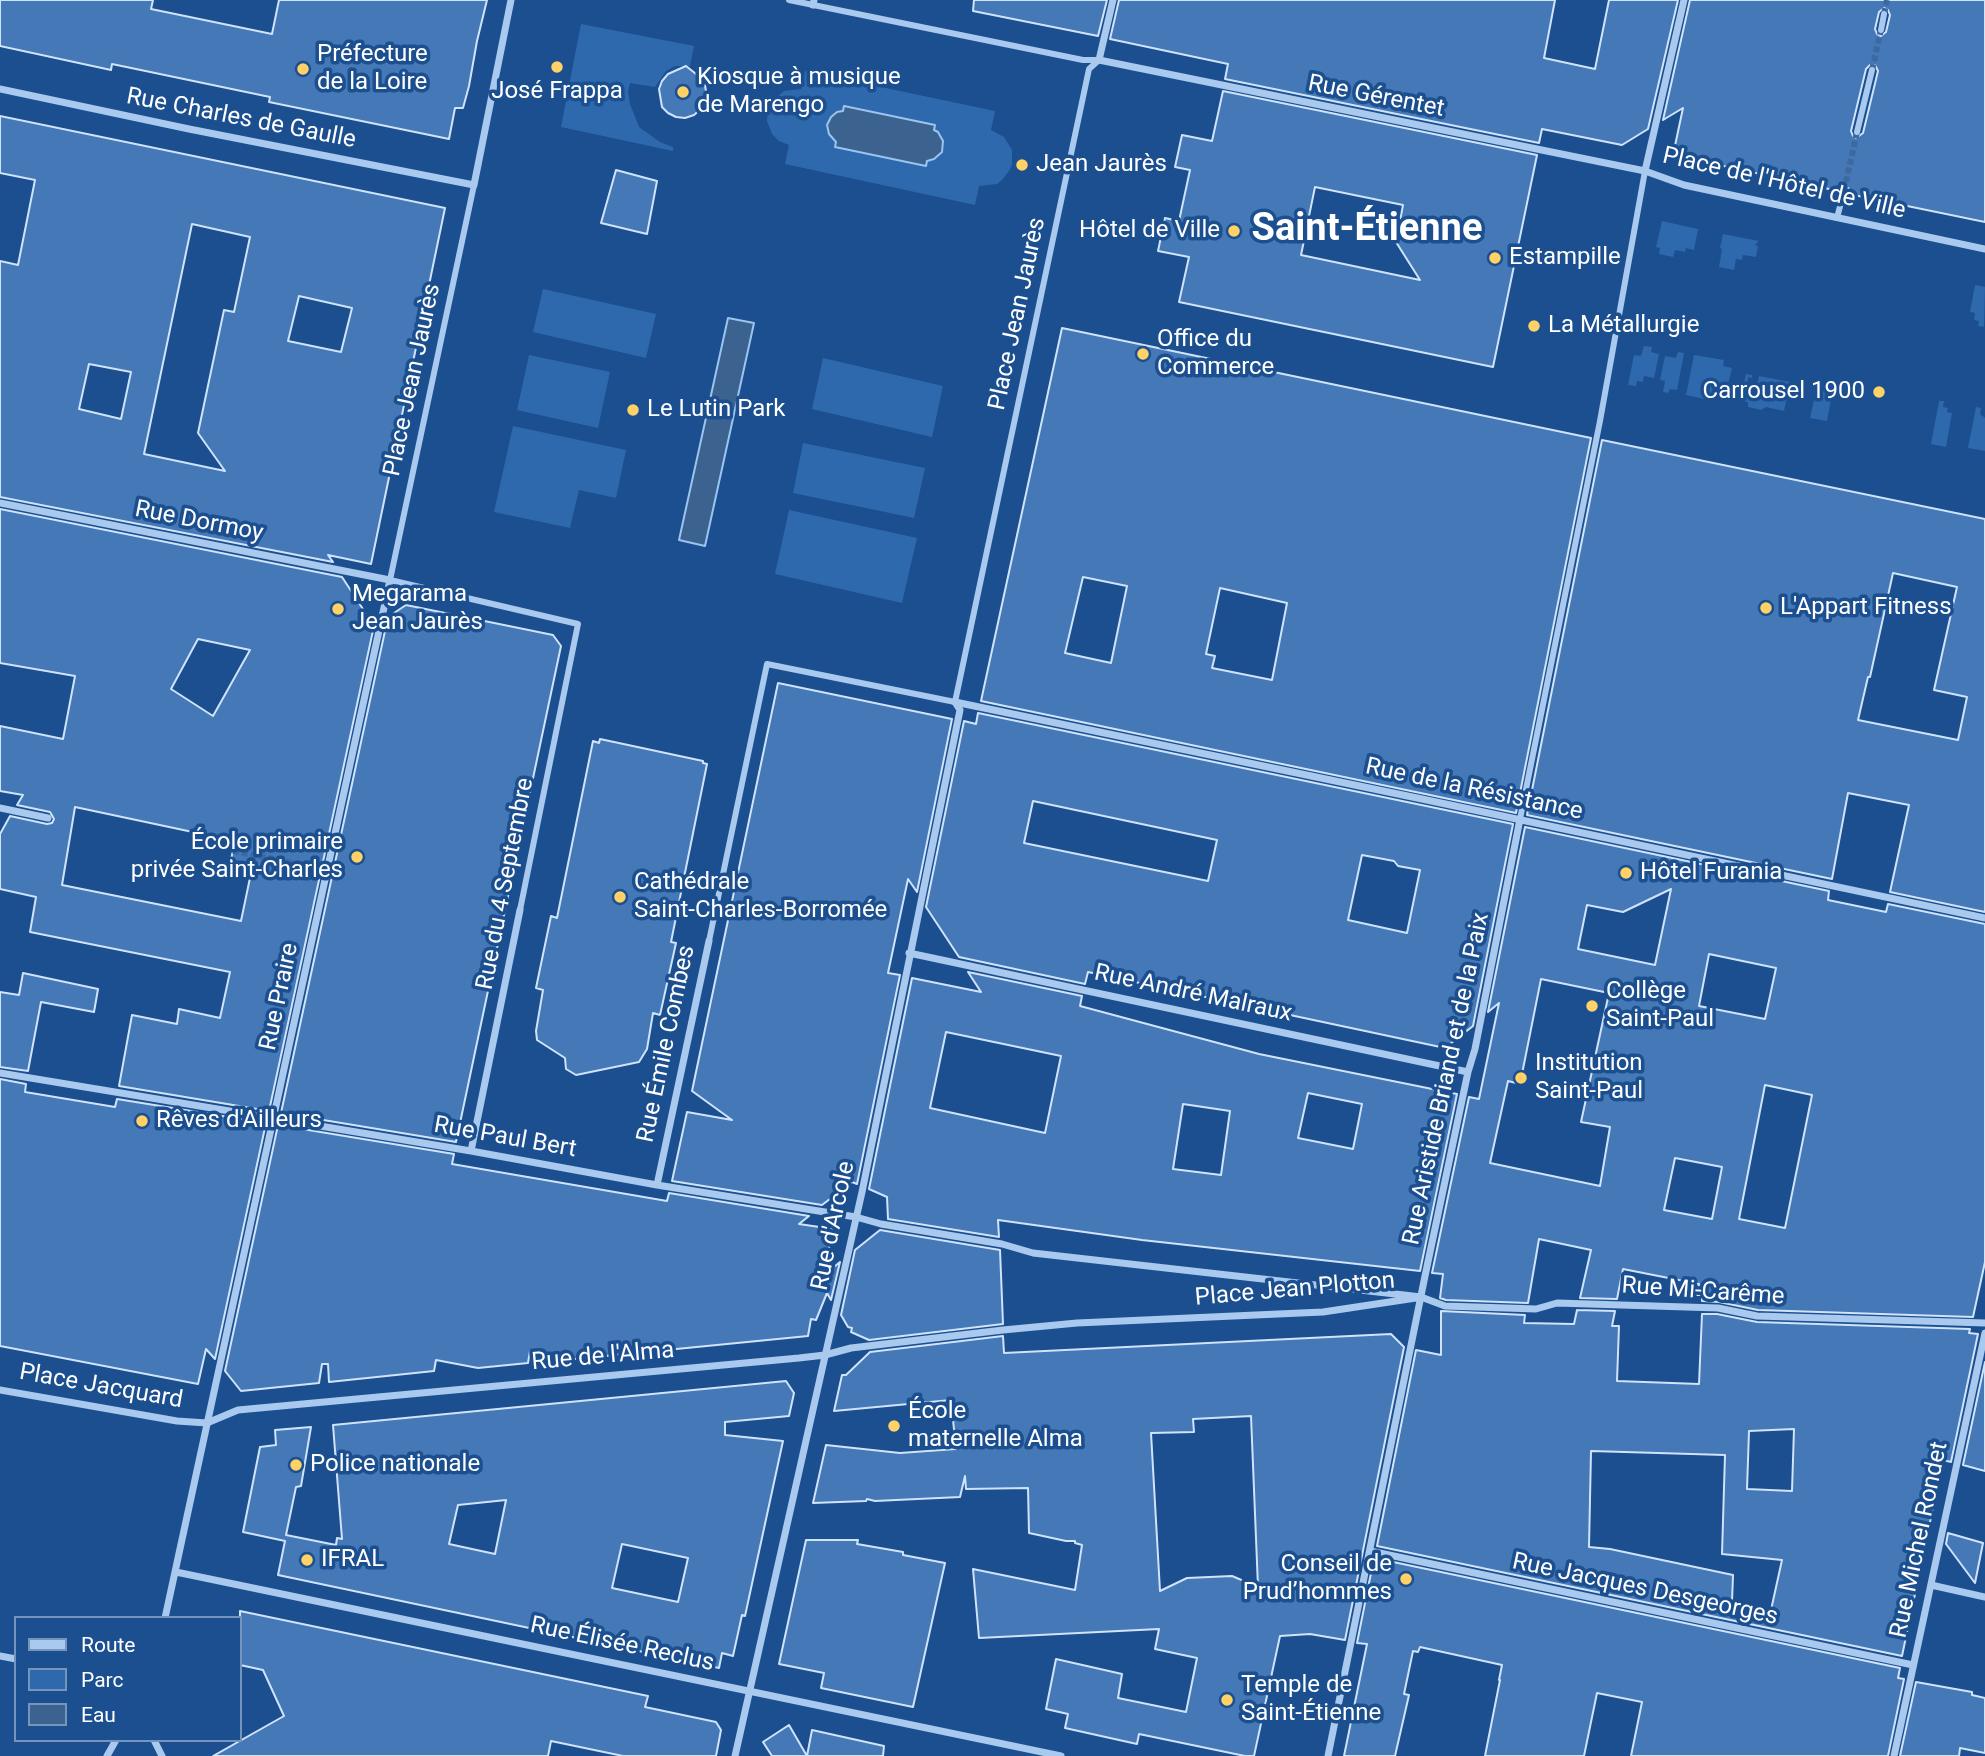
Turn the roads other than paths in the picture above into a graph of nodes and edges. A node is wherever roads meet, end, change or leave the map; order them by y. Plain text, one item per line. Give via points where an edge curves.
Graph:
1 (511, 0) edge
2 (789, 0) edge
3 (1112, 0) edge
4 (1684, 0) edge
5 (814, 3) edge
6 (1884, 14) tunnel mouth
7 (1881, 30) tunnel mouth
8 (1099, 60) junction
9 (1872, 70) tunnel mouth
10 (0, 89) edge
11 (1857, 132) tunnel mouth
12 (1645, 171) junction
13 (474, 185) junction
14 (1844, 191) tunnel mouth
15 (1838, 218) junction
16 (1985, 249) edge
17 (1602, 409) joint
18 (0, 503) edge
19 (390, 580) junction
20 (955, 702) junction
21 (0, 808) edge
22 (48, 818) dead end
23 (1520, 819) junction
24 (520, 910) joint
25 (1985, 918) edge
26 (709, 941) joint
27 (909, 953) junction
28 (1468, 1072) junction
29 (0, 1073) edge
30 (273, 1119) junction
31 (471, 1151) junction
32 (657, 1185) junction
33 (856, 1217) junction
34 (1002, 1244) joint
35 (1421, 1297) junction
36 (1985, 1323) edge
37 (1003, 1330) joint
38 (1985, 1333) edge
39 (825, 1355) junction
40 (0, 1390) edge
41 (207, 1423) junction
42 (1370, 1552) junction
43 (176, 1572) junction
44 (1931, 1585) junction
45 (1985, 1597) edge
46 (165, 1616) edge
47 (1913, 1665) junction
48 (749, 1691) junction
49 (735, 1756) edge
50 (1061, 1756) edge
51 (1328, 1756) edge
52 (1894, 1756) edge

1 - 13 street, Place Jean Jaurès
2 - 5 street
3 - 8 street
4 - 12 street
5 - 8 street
6 - 7 street
8 - 12 street, Rue Gérentet
8 - 20 street, Place Jean Jaurès via 1089,69
9 - 11 street
10 - 13 street, Rue Charles de Gaulle
12 - 15 street, Place de l'Hôtel de Ville via 1684,186
12 - 17 street, Place de l'Hôtel de Ville
13 - 19 street, Place Jean Jaurès
14 - 15 street
15 - 16 street, Place de l'Hôtel de Ville
17 - 23 street, Rue Aristide Briand et de la Paix
18 - 19 street, Rue Dormoy
19 - 24 street, Rue du 4 Septembre via 578,624
19 - 30 street, Rue Praire
20 - 23 street, Rue de la Résistance
20 - 26 street, Rue Émile Combes via 767,664
20 - 27 street, Rue d'Arcole via 960,710
21 - 22 street
23 - 25 street, Rue de la Résistance
23 - 28 street, Rue Aristide Briand et de la Paix
24 - 31 street, Rue du 4 Septembre
26 - 32 street, Rue Émile Combes
27 - 28 street, Rue André Malraux
27 - 33 street, Rue d'Arcole
28 - 35 street, Rue Aristide Briand et de la Paix
29 - 30 street, Rue Paul Bert
30 - 31 street, Rue Paul Bert
30 - 41 street, Rue Praire
31 - 32 street, Rue Paul Bert
32 - 33 street, Rue Paul Bert
33 - 34 street, Rue Paul Bert
33 - 39 street, Rue d'Arcole
34 - 35 street, Place Jean Plotton via 1033,1253
35 - 36 street, Rue Mi-Carême via 1445,1306 1536,1309 1557,1303 1718,1308 1756,1316
35 - 37 street, Place Jean Plotton via 1323,1312
35 - 42 street, Rue Aristide Briand et de la Paix
37 - 39 street, Rue de l'Alma
38 - 44 street, Rue Michel Rondet
39 - 41 street, Rue de l'Alma via 238,1410
39 - 48 street, Rue d'Arcole
40 - 41 street, Place Jacquard
41 - 43 street, Place Jacquard
42 - 47 street, Rue Jacques Desgeorges
42 - 51 street, Rue Aristide Briand et de la Paix
43 - 46 street, Place Jacquard
43 - 48 street, Rue Élisée Reclus
44 - 45 street
44 - 47 street, Rue Michel Rondet
47 - 52 street, Rue Michel Rondet
48 - 49 street, Rue d'Arcole
48 - 50 street, Rue Élisée Reclus

